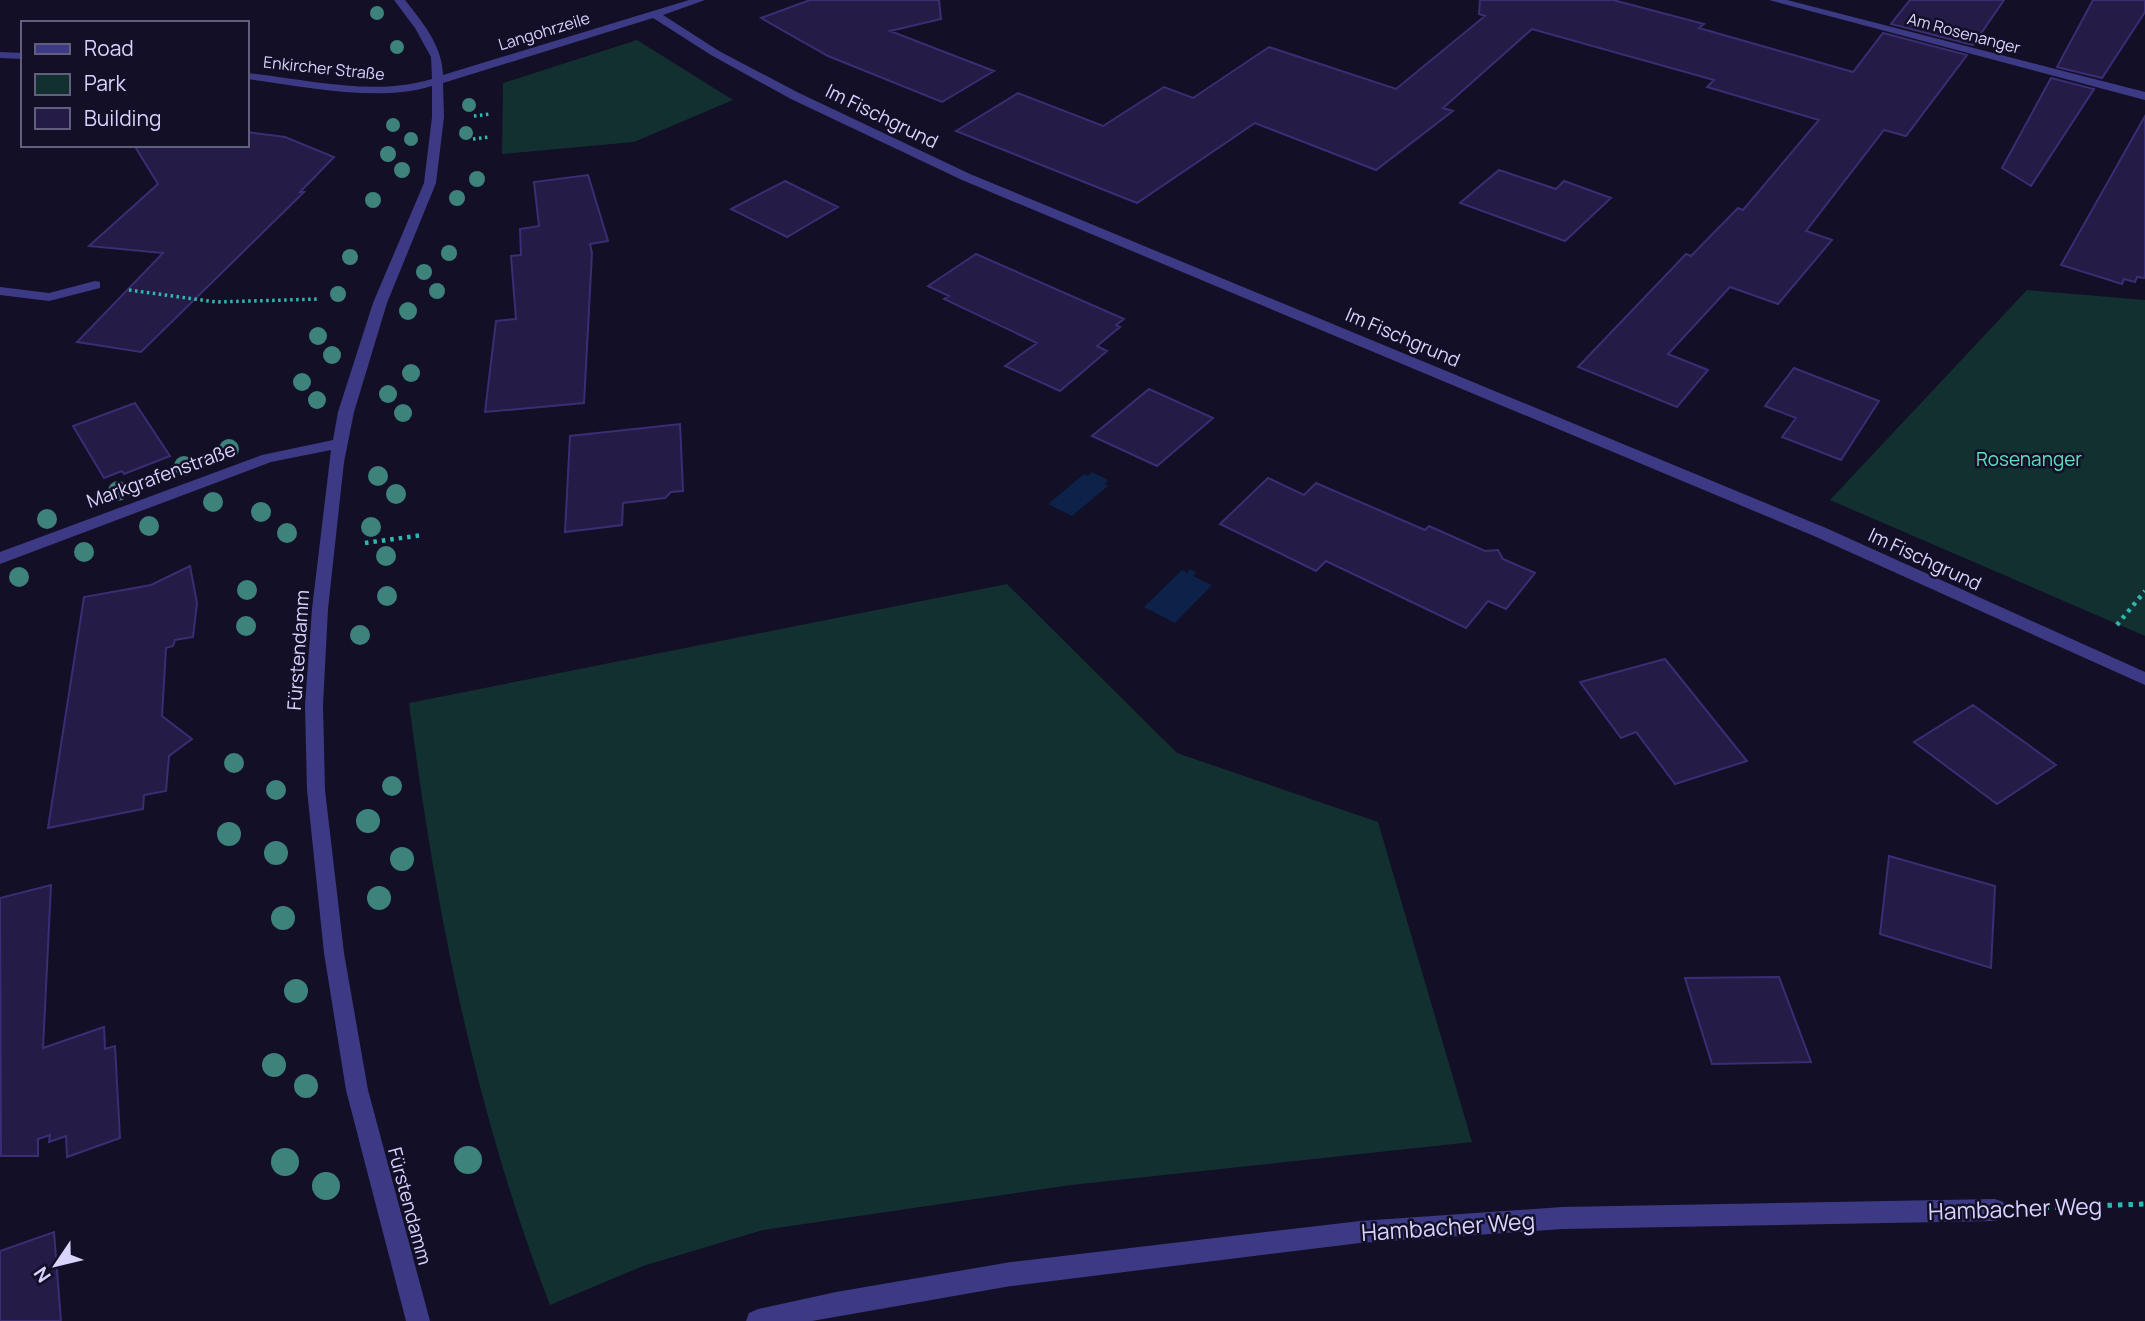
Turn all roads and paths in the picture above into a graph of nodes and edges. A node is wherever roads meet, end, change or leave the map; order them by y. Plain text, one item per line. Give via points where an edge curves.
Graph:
1 (399, 0) edge
2 (700, 0) edge
3 (1774, 0) edge
4 (654, 14) junction
5 (0, 55) edge
6 (21, 56) edge
7 (248, 76) edge
8 (438, 81) junction
9 (2145, 96) edge
10 (95, 285) joint
11 (0, 291) edge
12 (320, 299) dead end
13 (340, 443) junction
14 (423, 535) dead end
15 (410, 536) dead end
16 (0, 558) edge
17 (2145, 591) edge
18 (2112, 631) dead end
19 (2145, 679) edge
20 (2145, 1204) edge
21 (1995, 1210) joint
22 (418, 1321) edge
23 (758, 1321) edge

1 - 8 street, Fürstendamm via 437,57
2 - 4 street, Langohrzeile
3 - 9 street, Am Rosenanger
4 - 8 street, Langohrzeile
4 - 19 street, Im Fischgrund via 795,96 965,177 1820,532
5 - 6 street
7 - 8 street, Enkircher Straße via 386,91
8 - 13 street, Fürstendamm via 430,183 372,326
10 - 11 street via 49,297
10 - 12 path via 216,302
13 - 16 street, Markgrafenstraße via 267,458
13 - 22 street, Fürstendamm via 320,609 314,705 316,790 334,953 357,1090
14 - 15 path
17 - 18 path
20 - 21 path, Hambacher Weg
21 - 23 street, Hambacher Weg via 1562,1218 1360,1231 1011,1274

